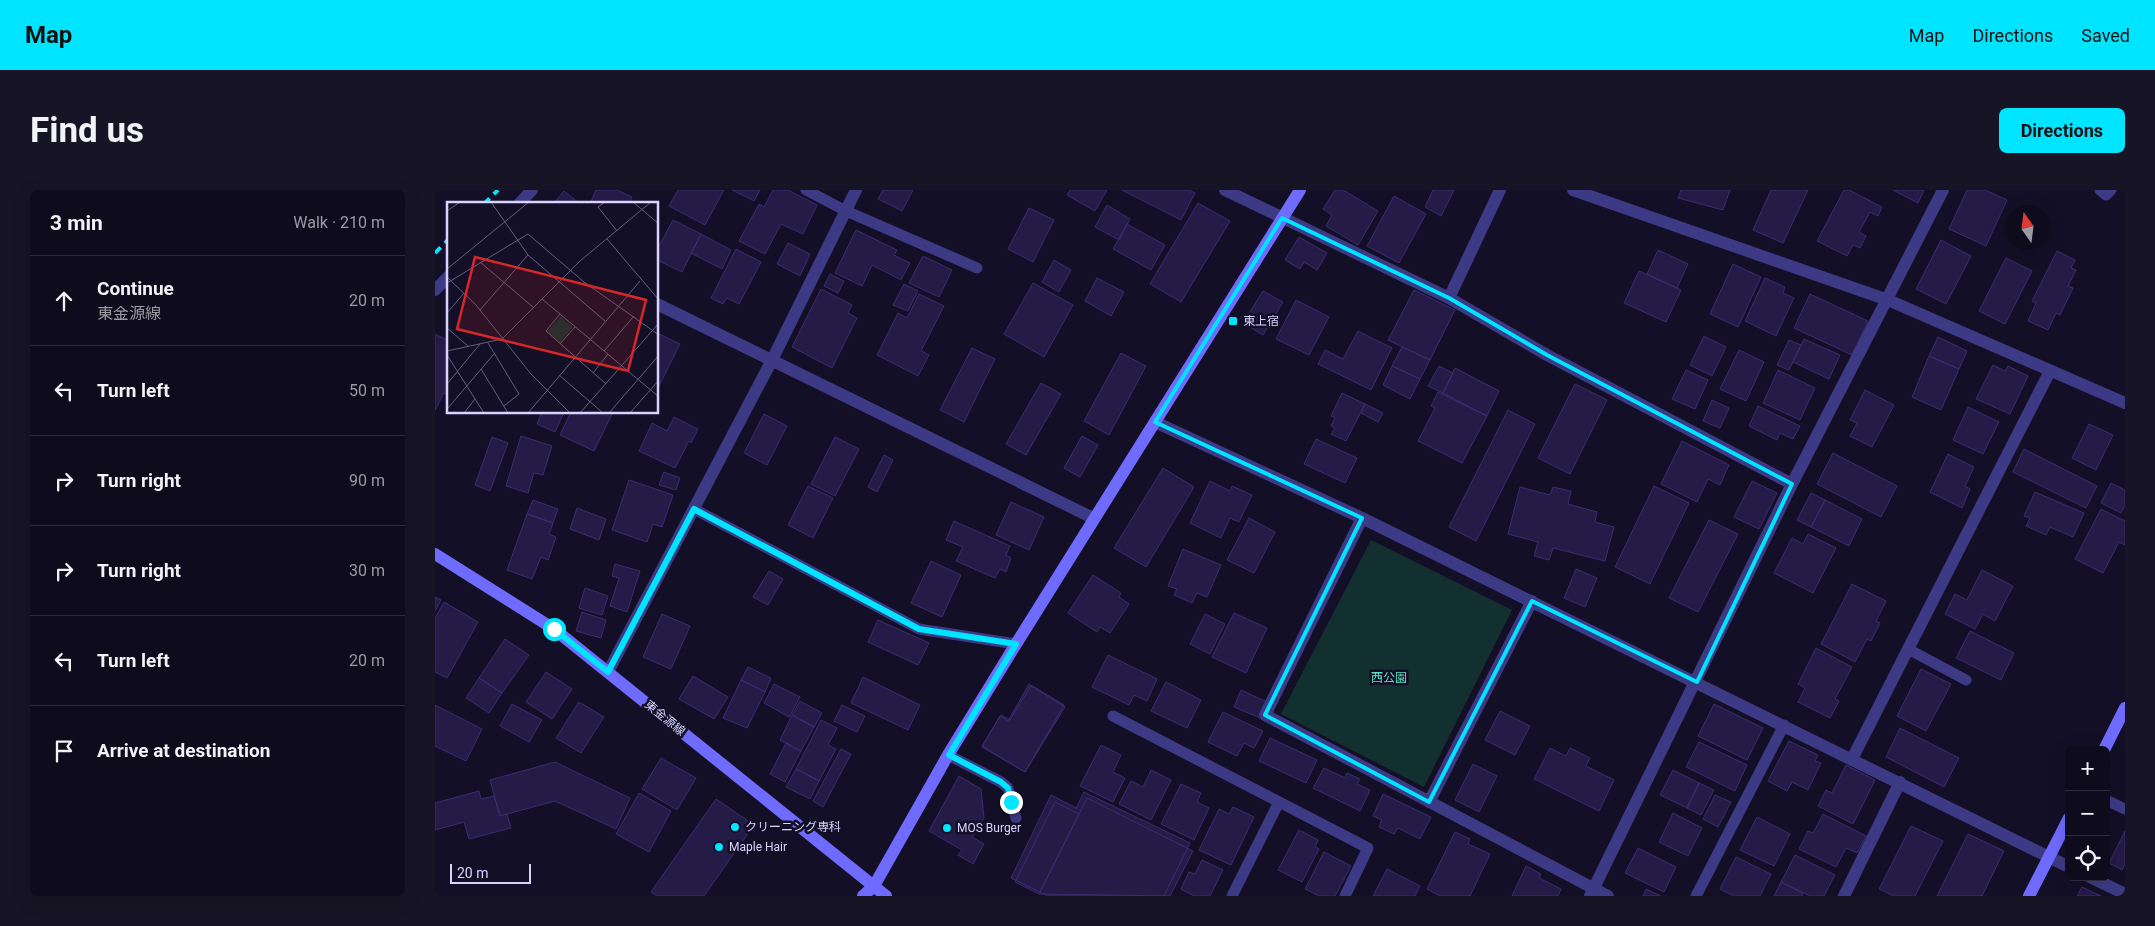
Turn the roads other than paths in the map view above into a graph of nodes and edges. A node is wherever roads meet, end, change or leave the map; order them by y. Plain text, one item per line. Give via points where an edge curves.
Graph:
1 (532, 190) edge
2 (806, 190) edge
3 (856, 190) edge
4 (1225, 190) edge
5 (1300, 190) edge
6 (1500, 190) edge
7 (1573, 190) edge
8 (1943, 190) edge
9 (2100, 190) edge
10 (2111, 190) edge
11 (521, 202) edge
12 (846, 211) junction
13 (1282, 218) junction
14 (977, 268) dead end
15 (447, 278) edge
16 (435, 290) edge
17 (1449, 298) junction
18 (1887, 300) junction
19 (659, 305) edge
20 (772, 360) junction
21 (2050, 371) junction
22 (2125, 402) edge
23 (1155, 422) junction
24 (1792, 484) junction
25 (694, 509) junction
26 (1093, 518) junction
27 (1362, 518) junction
28 (435, 554) edge
29 (1532, 601) junction
30 (1016, 644) junction
31 (1908, 649) junction
32 (608, 672) junction
33 (1966, 680) dead end
34 (1697, 682) junction
35 (2125, 708) edge
36 (1113, 716) dead end
37 (1784, 725) junction
38 (2106, 746) edge
39 (949, 755) junction
40 (1852, 759) junction
41 (1900, 782) junction
42 (1279, 802) junction
43 (1429, 802) junction
44 (2110, 802) edge
45 (2125, 809) edge
46 (1016, 818) dead end
47 (2065, 826) edge
48 (2049, 857) junction
49 (2065, 865) edge
50 (2098, 881) edge
51 (874, 886) junction
52 (1592, 892) edge
53 (2125, 894) edge
54 (863, 896) edge
55 (886, 896) edge
56 (1232, 896) edge
57 (1345, 896) edge
58 (1608, 896) edge
59 (1696, 896) edge
60 (1844, 896) edge
61 (2029, 896) edge

1 - 11 street
2 - 12 lane
3 - 12 street
4 - 13 street
5 - 13 street
6 - 17 street
7 - 18 street
8 - 18 street
9 - 10 lane via 2106,195
12 - 14 lane
12 - 20 street
13 - 17 street
13 - 23 street
15 - 16 street
17 - 24 street via 1547,355
18 - 21 street
18 - 24 street
19 - 20 street
20 - 25 street
20 - 26 street
21 - 22 street
21 - 31 street
23 - 26 street
23 - 27 street
24 - 34 street
25 - 30 lane via 919,629
25 - 32 street
26 - 30 street
27 - 29 street
27 - 43 street via 1265,715
28 - 32 street, 東金源線 via 554,629
29 - 34 street
29 - 43 street
30 - 39 street
31 - 33 lane
31 - 40 street
32 - 51 street, 東金源線
34 - 37 street
34 - 52 street
35 - 38 street
36 - 42 lane
37 - 40 street
37 - 59 lane
39 - 46 lane via 1008,788
39 - 51 street
40 - 41 street
41 - 48 street
41 - 60 street
42 - 56 lane
42 - 57 lane via 1368,848
43 - 52 street
44 - 45 lane
47 - 48 street
48 - 49 street
48 - 61 street
50 - 53 street
51 - 54 street
51 - 55 street, 東金源線
52 - 58 street

